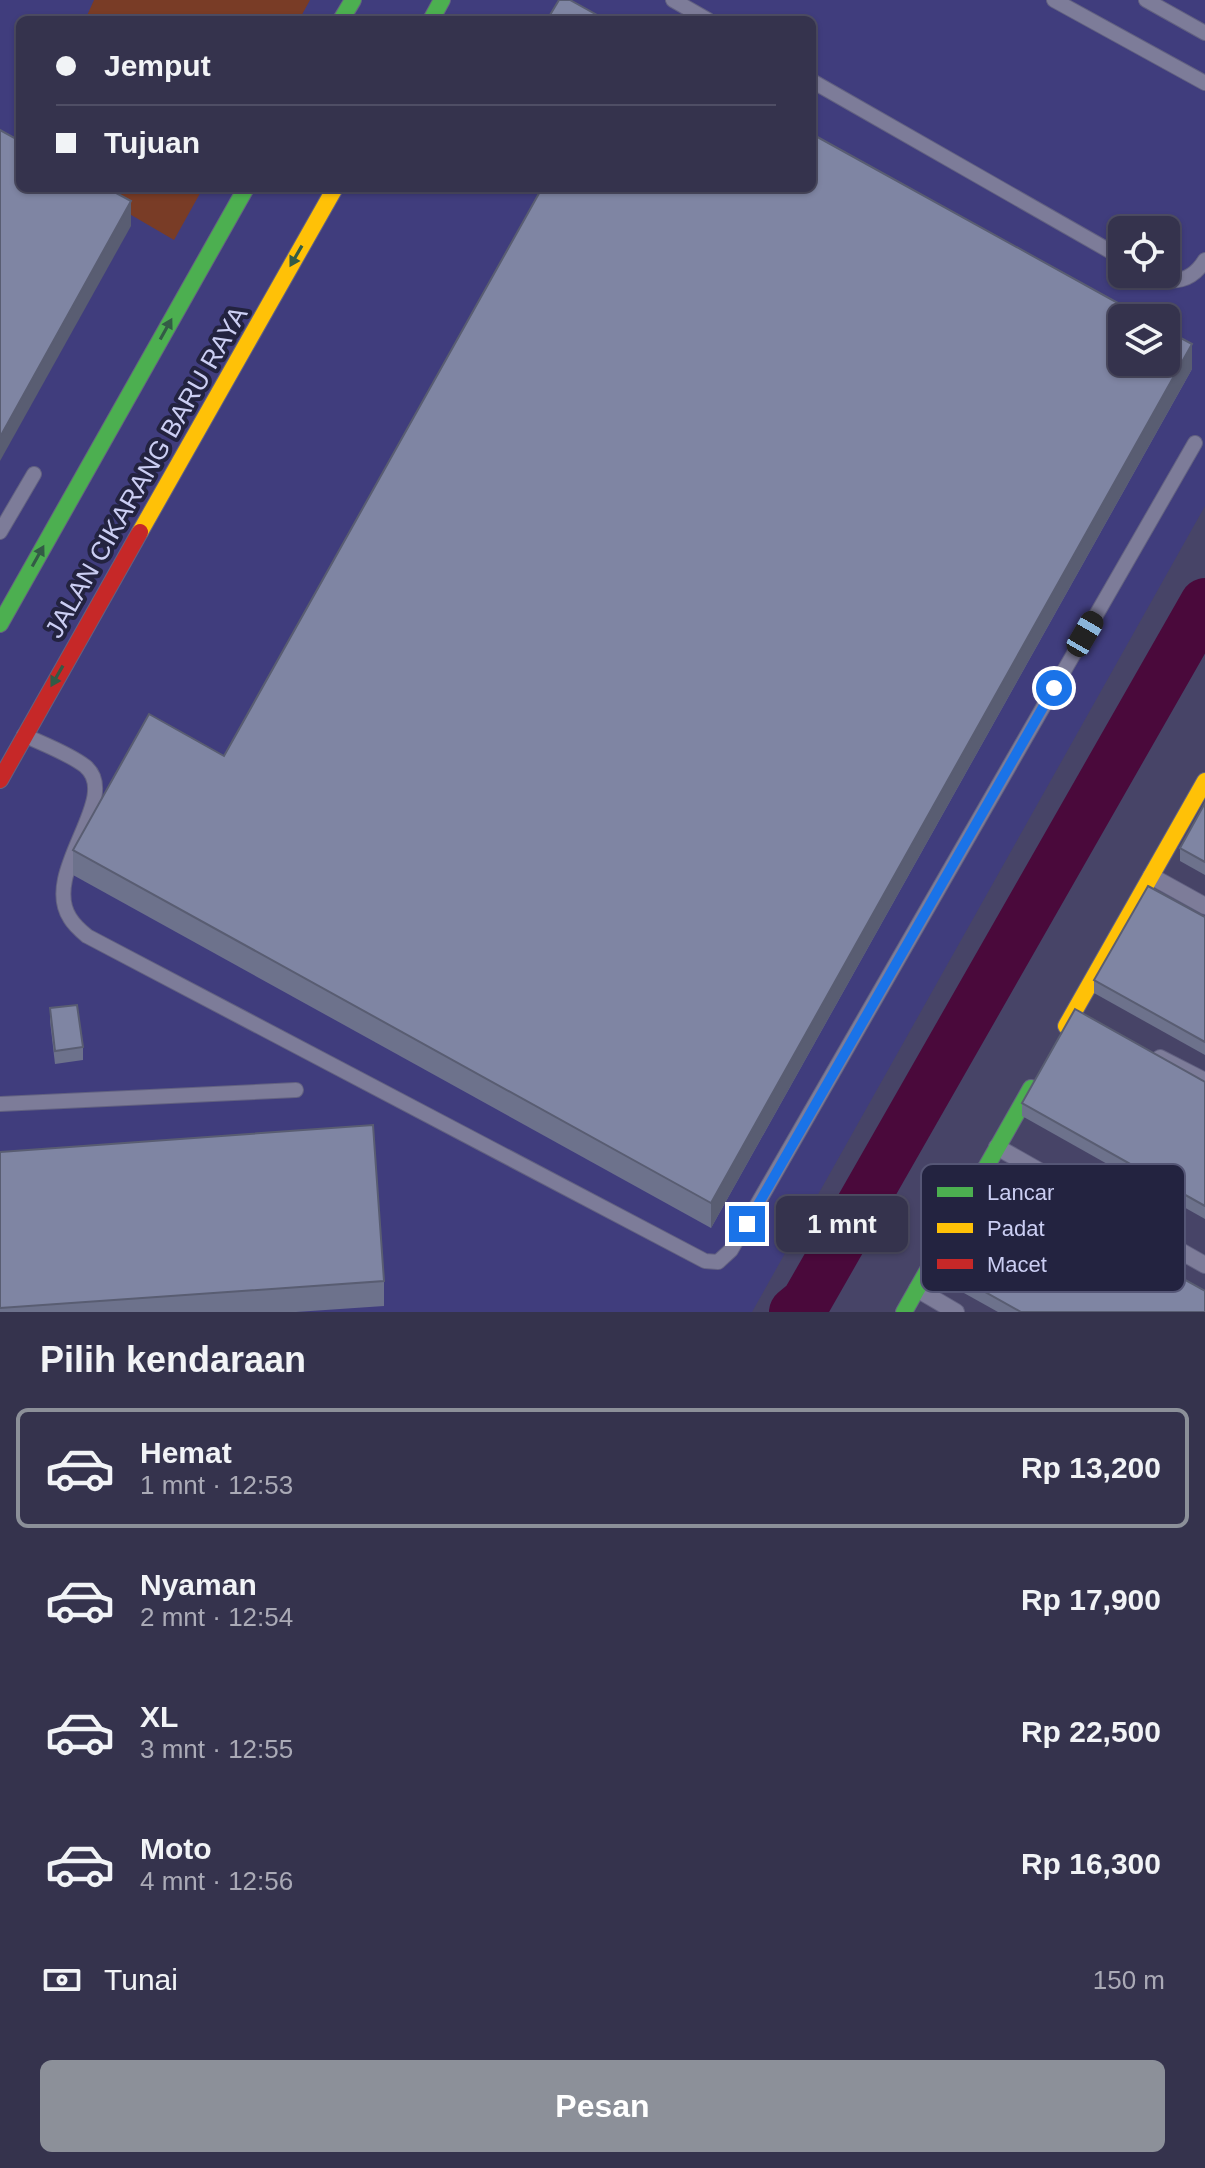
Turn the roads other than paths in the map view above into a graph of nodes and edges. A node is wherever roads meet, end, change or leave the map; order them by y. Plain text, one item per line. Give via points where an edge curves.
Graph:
1 (673, 0) edge
2 (1054, 0) edge
3 (1146, 0) edge
4 (701, 16) edge
5 (1205, 33) edge
6 (816, 83) edge
7 (1205, 83) edge
8 (244, 192) edge
9 (333, 192) edge
10 (1108, 250) edge
11 (1205, 260) edge
12 (1180, 281) edge
13 (1195, 443) dead end
14 (34, 474) dead end
15 (0, 532) edge
16 (0, 624) edge
17 (24, 735) junction
18 (0, 780) edge
19 (1205, 781) edge
20 (1151, 876) junction
21 (1205, 906) edge
22 (1059, 1039) edge
23 (1139, 1047) edge
24 (1035, 1080) edge
25 (1205, 1081) edge
26 (296, 1090) dead end
27 (0, 1104) edge
28 (997, 1147) junction
29 (987, 1164) edge
30 (1027, 1164) edge
31 (1185, 1254) edge
32 (1205, 1265) edge
33 (921, 1282) edge
34 (917, 1289) junction
35 (921, 1291) edge
36 (922, 1292) edge
37 (904, 1312) edge
38 (956, 1312) edge

1 - 4 lane
2 - 7 lane
3 - 5 lane
6 - 10 lane
16 -> 8 main road, JALAN CIKARANG BARU RAYA
9 -> 17 main road, JALAN CIKARANG BARU RAYA
11 - 12 lane via 1196,273
13 - 17 lane via 731,1250 718,1262 705,1261 87,936 68,916 63,895 68,864 96,798 95,779 85,766
14 - 15 lane
17 - 18 main road, JALAN CIKARANG BARU RAYA
19 - 20 main road
20 - 21 street
20 - 22 main road via 1080,1015
23 - 25 street
24 - 28 main road
26 - 27 lane
28 - 29 main road
28 - 30 street
31 - 32 street
33 - 34 main road
34 - 35 street
34 - 37 main road
36 - 38 street

